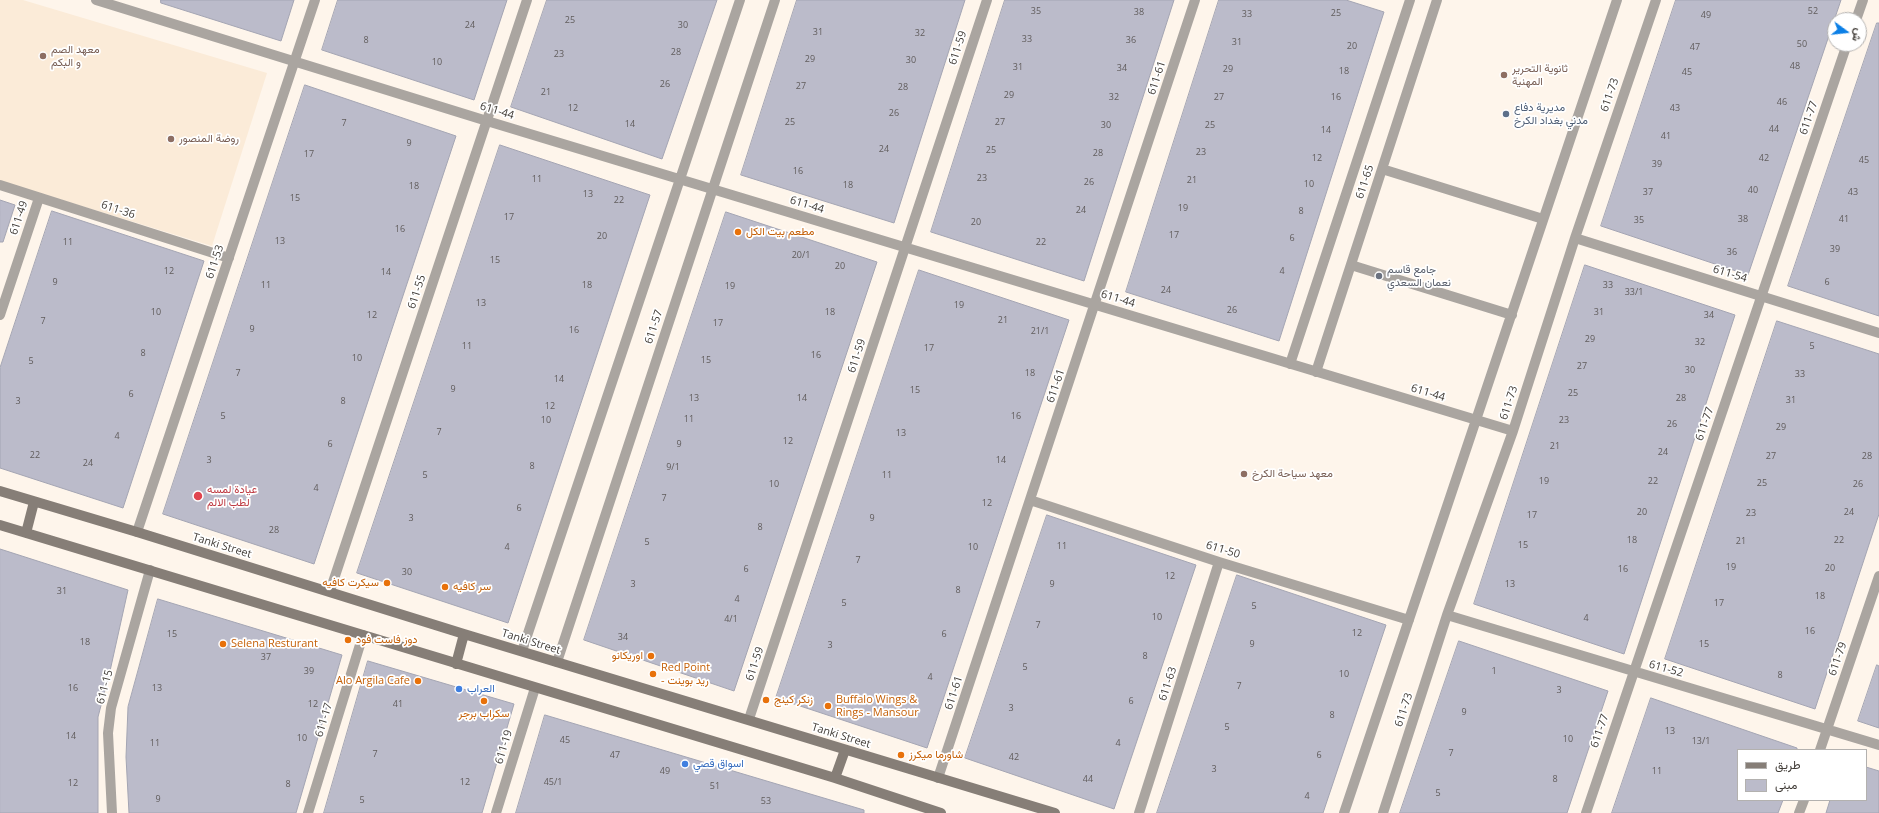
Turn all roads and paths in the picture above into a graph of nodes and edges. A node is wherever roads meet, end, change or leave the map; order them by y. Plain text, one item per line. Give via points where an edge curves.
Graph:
1 (315, 0) edge
2 (527, 0) edge
3 (740, 0) edge
4 (775, 0) edge
5 (987, 0) edge
6 (1195, 0) edge
7 (1437, 0) edge
8 (1617, 0) edge
9 (1656, 0) edge
10 (1862, 0) edge
11 (100, 1) edge
12 (1407, 1) edge
13 (1858, 12) edge
14 (1844, 52) edge
15 (294, 62) junction
16 (487, 121) junction
17 (1382, 169) junction
18 (680, 179) junction
19 (0, 185) edge
20 (712, 189) junction
21 (38, 198) junction
22 (1543, 219) junction
23 (1574, 238) junction
24 (906, 248) junction
25 (229, 258) junction
26 (1351, 265) junction
27 (1761, 296) junction
28 (1097, 305) junction
29 (0, 315) edge
30 (1512, 315) junction
31 (1879, 333) edge
32 (1290, 364) junction
33 (1316, 372) junction
34 (1476, 420) junction
35 (1513, 431) junction
36 (0, 491) edge
37 (1030, 500) junction
38 (34, 502) junction
39 (0, 525) edge
40 (26, 532) junction
41 (137, 532) junction
42 (1219, 562) junction
43 (150, 570) junction
44 (1879, 576) edge
45 (330, 592) junction
46 (1447, 615) junction
47 (1409, 620) junction
48 (464, 634) junction
49 (363, 635) junction
50 (522, 651) junction
51 (556, 662) junction
52 (456, 664) junction
53 (1633, 672) junction
54 (535, 688) junction
55 (749, 719) junction
56 (1826, 729) junction
57 (1879, 745) edge
58 (1820, 749) edge
59 (845, 750) junction
60 (835, 778) junction
61 (938, 778) junction
62 (1804, 801) edge
63 (112, 813) edge
64 (308, 813) edge
65 (496, 813) edge
66 (941, 813) edge
67 (1055, 813) edge
68 (1139, 813) edge
69 (1344, 813) edge
70 (1383, 813) edge
71 (1586, 813) edge
72 (1799, 813) edge

1 - 15 street, 611-53
2 - 16 street, 611-55
3 - 18 street, 611-57
4 - 20 street, 611-57
5 - 24 street, 611-59
6 - 28 street, 611-61
7 - 17 street, 611-65
8 - 22 street
9 - 23 street, 611-73
10 - 13 street
11 - 15 street, 611-44
12 - 32 street, 611-65
14 - 27 street, 611-77
15 - 16 street, 611-44
15 - 25 street, 611-53
16 - 18 street, 611-44
16 - 45 street, 611-55
17 - 22 street
17 - 26 street, 611-65
18 - 20 street, 611-44
18 - 50 street, 611-57
19 - 21 street, 611-36
20 - 24 street, 611-44
20 - 51 street, 611-57
21 - 25 street, 611-36
21 - 29 street, 611-49
22 - 30 street
23 - 27 street, 611-54
23 - 35 street, 611-73
24 - 28 street, 611-44
24 - 55 street, 611-59
25 - 41 street, 611-53
26 - 30 street
26 - 33 street, 611-65
27 - 31 street, 611-54
27 - 53 street, 611-77
28 - 32 street, 611-44
28 - 37 street, 611-61
30 - 34 street
32 - 33 street, 611-44
33 - 34 street, 611-44
34 - 35 street, 611-44
34 - 47 street
35 - 46 street, 611-73
36 - 38 street, Tanki Street
37 - 42 street, 611-50
37 - 61 street, 611-61
38 - 40 street
38 - 41 street, Tanki Street
39 - 40 street
40 - 43 street
41 - 45 street, Tanki Street
42 - 47 street, 611-50
42 - 68 street, 611-63
43 - 49 street
43 - 63 street, 611-15 via 111,708 108,733
44 - 56 street, 611-79
45 - 48 street, Tanki Street
46 - 53 street, 611-52
46 - 70 street, 611-73
47 - 69 street
48 - 50 street, Tanki Street
48 - 52 street
49 - 52 street
49 - 64 street, 611-17
50 - 51 street, Tanki Street
51 - 55 street, Tanki Street
52 - 54 street
53 - 56 street, 611-52
53 - 71 street, 611-77
54 - 60 street
54 - 65 street, 611-19
55 - 59 street, Tanki Street
56 - 57 street, 611-52
56 - 58 street, 611-79
59 - 60 street
59 - 61 street, Tanki Street
60 - 66 street
61 - 67 street, Tanki Street
62 - 72 street

